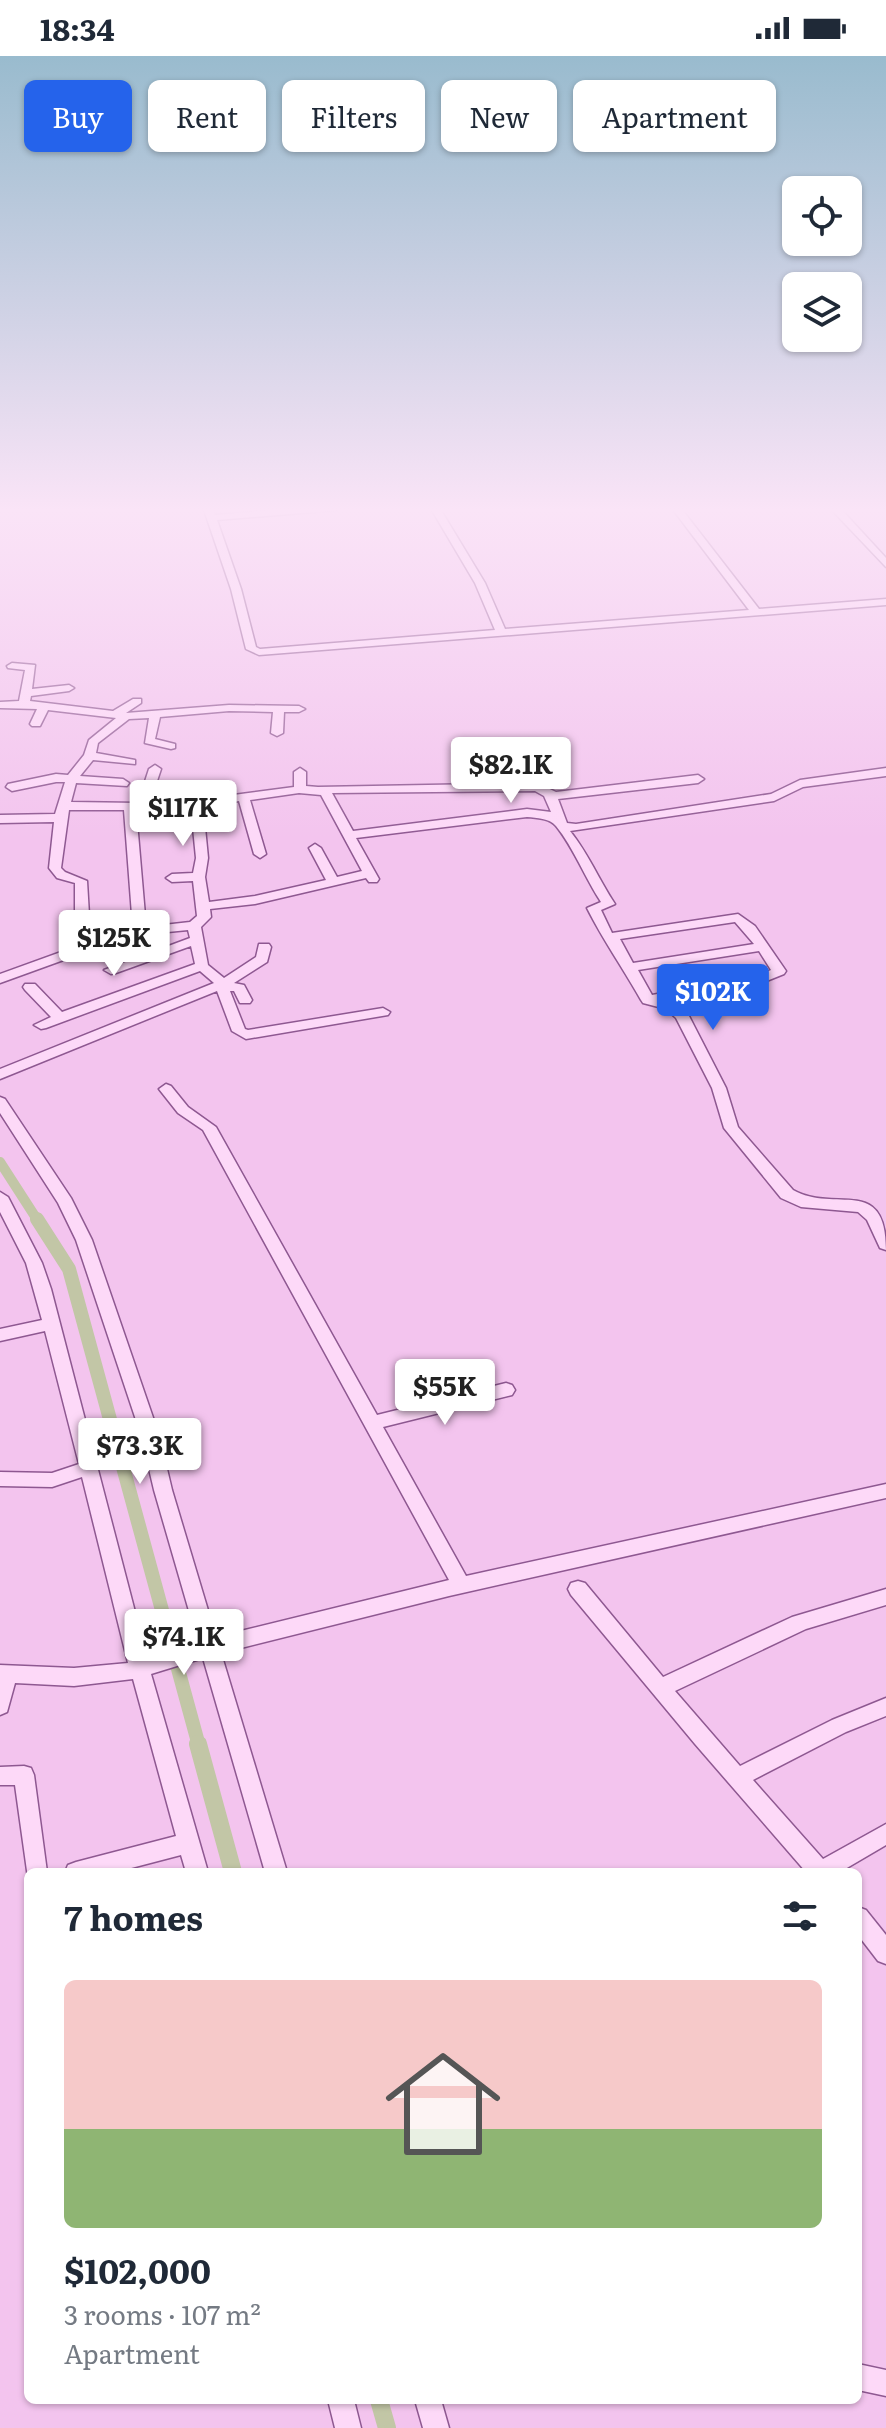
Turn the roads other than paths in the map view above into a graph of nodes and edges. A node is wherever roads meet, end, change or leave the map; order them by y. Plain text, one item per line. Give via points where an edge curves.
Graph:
1 (244, 618) edge
2 (497, 618) edge
3 (687, 618) edge
4 (501, 633) junction
5 (12, 666) dead end
6 (69, 688) dead end
7 (25, 698) junction
8 (137, 701) dead end
9 (0, 705) edge
10 (43, 708) junction
11 (279, 708) junction
12 (299, 709) dead end
13 (155, 714) junction
14 (121, 715) junction
15 (36, 724) dead end
16 (277, 733) dead end
17 (171, 746) dead end
18 (90, 756) junction
19 (131, 762) dead end
20 (155, 769) dead end
21 (300, 772) dead end
22 (886, 772) edge
23 (72, 778) junction
24 (698, 779) dead end
25 (123, 783) dead end
26 (12, 787) dead end
27 (300, 789) junction
28 (320, 790) junction
29 (550, 795) junction
30 (244, 799) junction
31 (197, 804) junction
32 (137, 807) junction
33 (63, 812) junction
34 (0, 819) edge
35 (564, 826) junction
36 (348, 835) junction
37 (315, 848) dead end
38 (260, 854) dead end
39 (199, 877) junction
40 (172, 878) dead end
41 (335, 883) junction
42 (204, 906) junction
43 (140, 930) junction
44 (195, 933) junction
45 (120, 935) junction
46 (615, 942) junction
47 (264, 947) dead end
48 (762, 947) junction
49 (202, 966) junction
50 (631, 967) junction
51 (111, 970) dead end
52 (0, 979) edge
53 (223, 985) junction
54 (30, 987) dead end
55 (245, 1000) dead end
56 (648, 1000) junction
57 (383, 1012) dead end
58 (60, 1018) junction
59 (41, 1025) dead end
60 (0, 1074) edge
61 (166, 1089) dead end
62 (0, 1102) edge
63 (0, 1198) edge
64 (886, 1244) edge
65 (51, 1324) junction
66 (0, 1335) edge
67 (506, 1390) dead end
68 (373, 1423) junction
69 (89, 1468) junction
70 (0, 1479) edge
71 (886, 1491) edge
72 (461, 1585) junction
73 (578, 1589) dead end
74 (886, 1597) edge
75 (204, 1649) junction
76 (150, 1666) junction
77 (4, 1674) edge
78 (661, 1688) junction
79 (0, 1706) edge
80 (886, 1707) edge
81 (0, 1776) edge
82 (737, 1778) junction
83 (886, 1834) edge
84 (190, 1843) junction
85 (36, 1868) edge
86 (92, 1868) edge
87 (196, 1868) edge
88 (275, 1868) edge
89 (816, 1868) edge
90 (827, 1868) edge
91 (862, 1923) edge
92 (886, 1953) edge
93 (862, 2378) edge
94 (886, 2383) edge
95 (342, 2404) edge
96 (429, 2404) edge
97 (348, 2428) edge
98 (436, 2428) edge

1 - 4 street via 253,651
2 - 4 street
3 - 4 street
5 - 7 street via 31,667
6 - 7 street
7 - 9 street
7 - 10 street
8 - 14 street
10 - 14 street
10 - 15 street
11 - 12 street
11 - 13 street
11 - 16 street
13 - 14 street
13 - 17 street via 149,741
14 - 18 street via 95,740
18 - 19 street
18 - 23 street
20 - 32 street
21 - 27 street
22 - 35 street via 800,784 774,797 603,826
23 - 25 street
23 - 26 street
23 - 33 street
24 - 29 street
27 - 28 street
27 - 30 street
28 - 29 street via 537,787
28 - 36 street
29 - 35 street
30 - 31 street
30 - 38 street
31 - 32 street
31 - 39 street
32 - 33 street
32 - 43 street
33 - 34 street
33 - 45 street via 55,868 81,881 82,916 92,930
35 - 36 street via 547,815 527,813
35 - 46 street via 609,904 593,908
36 - 41 street via 372,876
37 - 41 street
39 - 40 street
39 - 42 street
41 - 42 street
42 - 44 street
43 - 44 street
43 - 45 street
44 - 49 street
44 - 51 street
45 - 52 street
46 - 48 street via 616,936 735,918
46 - 50 street
47 - 53 street via 262,959
48 - 50 street
48 - 56 street via 777,974
49 - 53 street
49 - 58 street
50 - 56 street
53 - 55 street via 239,988
53 - 57 street via 239,1031 246,1035
53 - 60 street
54 - 58 street
56 - 64 street via 675,1008 682,1016 719,1088 731,1128 787,1194 801,1202 862,1207 874,1217
58 - 59 street
61 - 68 street via 183,1110 209,1127
62 - 75 street via 84,1240 150,1435
63 - 65 street via 34,1263
65 - 66 street
65 - 69 street
67 - 68 street
68 - 72 street
69 - 70 street via 52,1480
69 - 76 street
71 - 72 street
72 - 75 street
73 - 78 street
74 - 78 street via 802,1621
75 - 76 street
75 - 88 street
76 - 77 street via 74,1677
76 - 84 street
77 - 79 street
78 - 82 street
80 - 82 street
81 - 85 street via 24,1775
82 - 89 street
83 - 90 street
84 - 86 street
84 - 87 street
91 - 92 street
93 - 94 street
95 - 97 street
96 - 98 street

